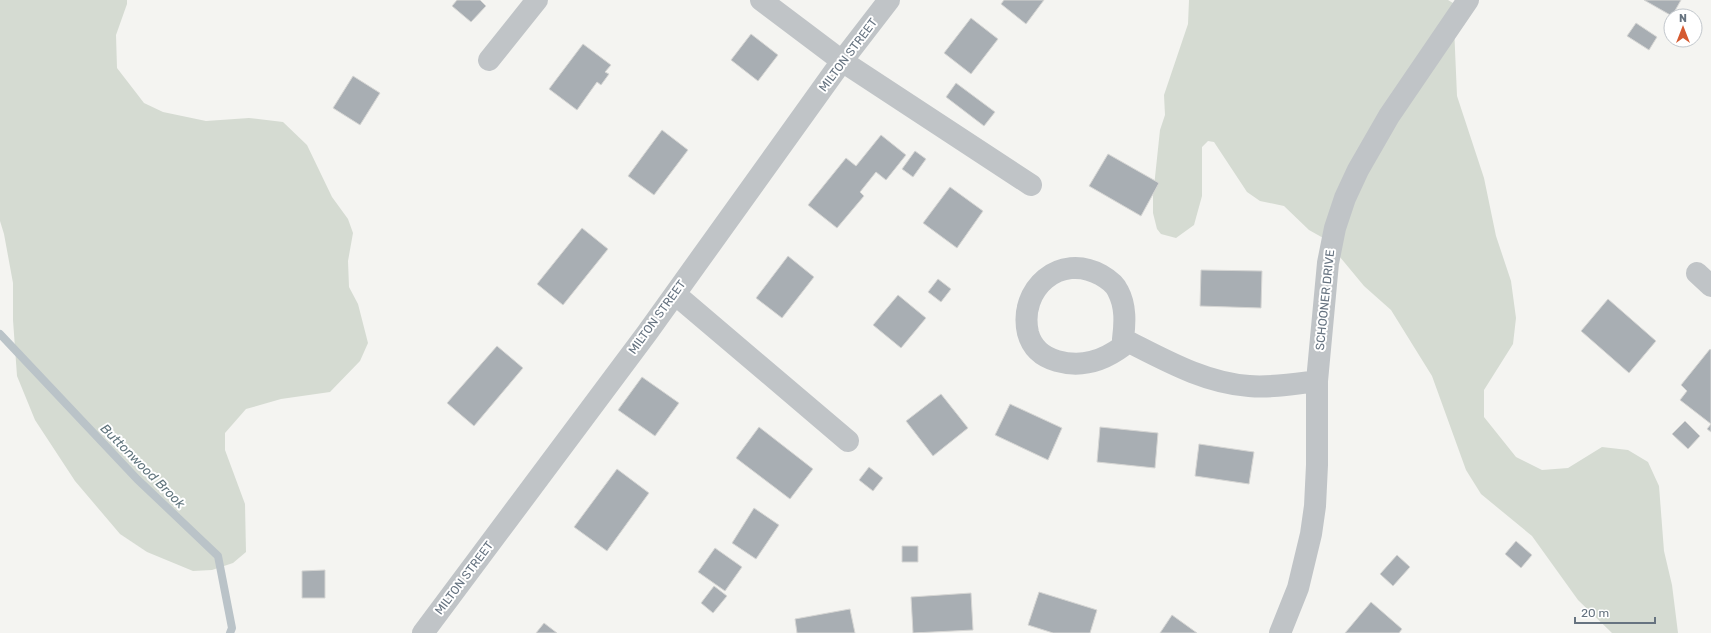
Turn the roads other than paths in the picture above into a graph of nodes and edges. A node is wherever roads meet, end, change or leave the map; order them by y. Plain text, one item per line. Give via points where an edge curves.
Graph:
1 (537, 0) edge
2 (761, 0) edge
3 (889, 0) edge
4 (1468, 0) edge
5 (489, 60) dead end
6 (842, 62) junction
7 (1031, 185) dead end
8 (675, 294) junction
9 (1123, 339) junction
10 (1316, 381) junction
11 (848, 441) dead end
12 (423, 633) edge
13 (1280, 633) edge

1 - 5 street
2 - 6 street
3 - 6 street, MILTON STREET
4 - 10 street, SCHOONER DRIVE via 1389,116 1345,198 1331,244
6 - 7 street
6 - 8 street, MILTON STREET
8 - 11 street
8 - 12 street, MILTON STREET
9 - 9 street via 1124,311 1121,298 1116,286 1096,272 1084,269 1064,270 1045,278 1035,290 1028,314 1028,329 1032,342 1043,355 1069,364 1096,361 1123,346
9 - 10 street via 1192,372 1229,383 1271,386
10 - 13 street, SCHOONER DRIVE via 1316,465 1310,534 1298,588

